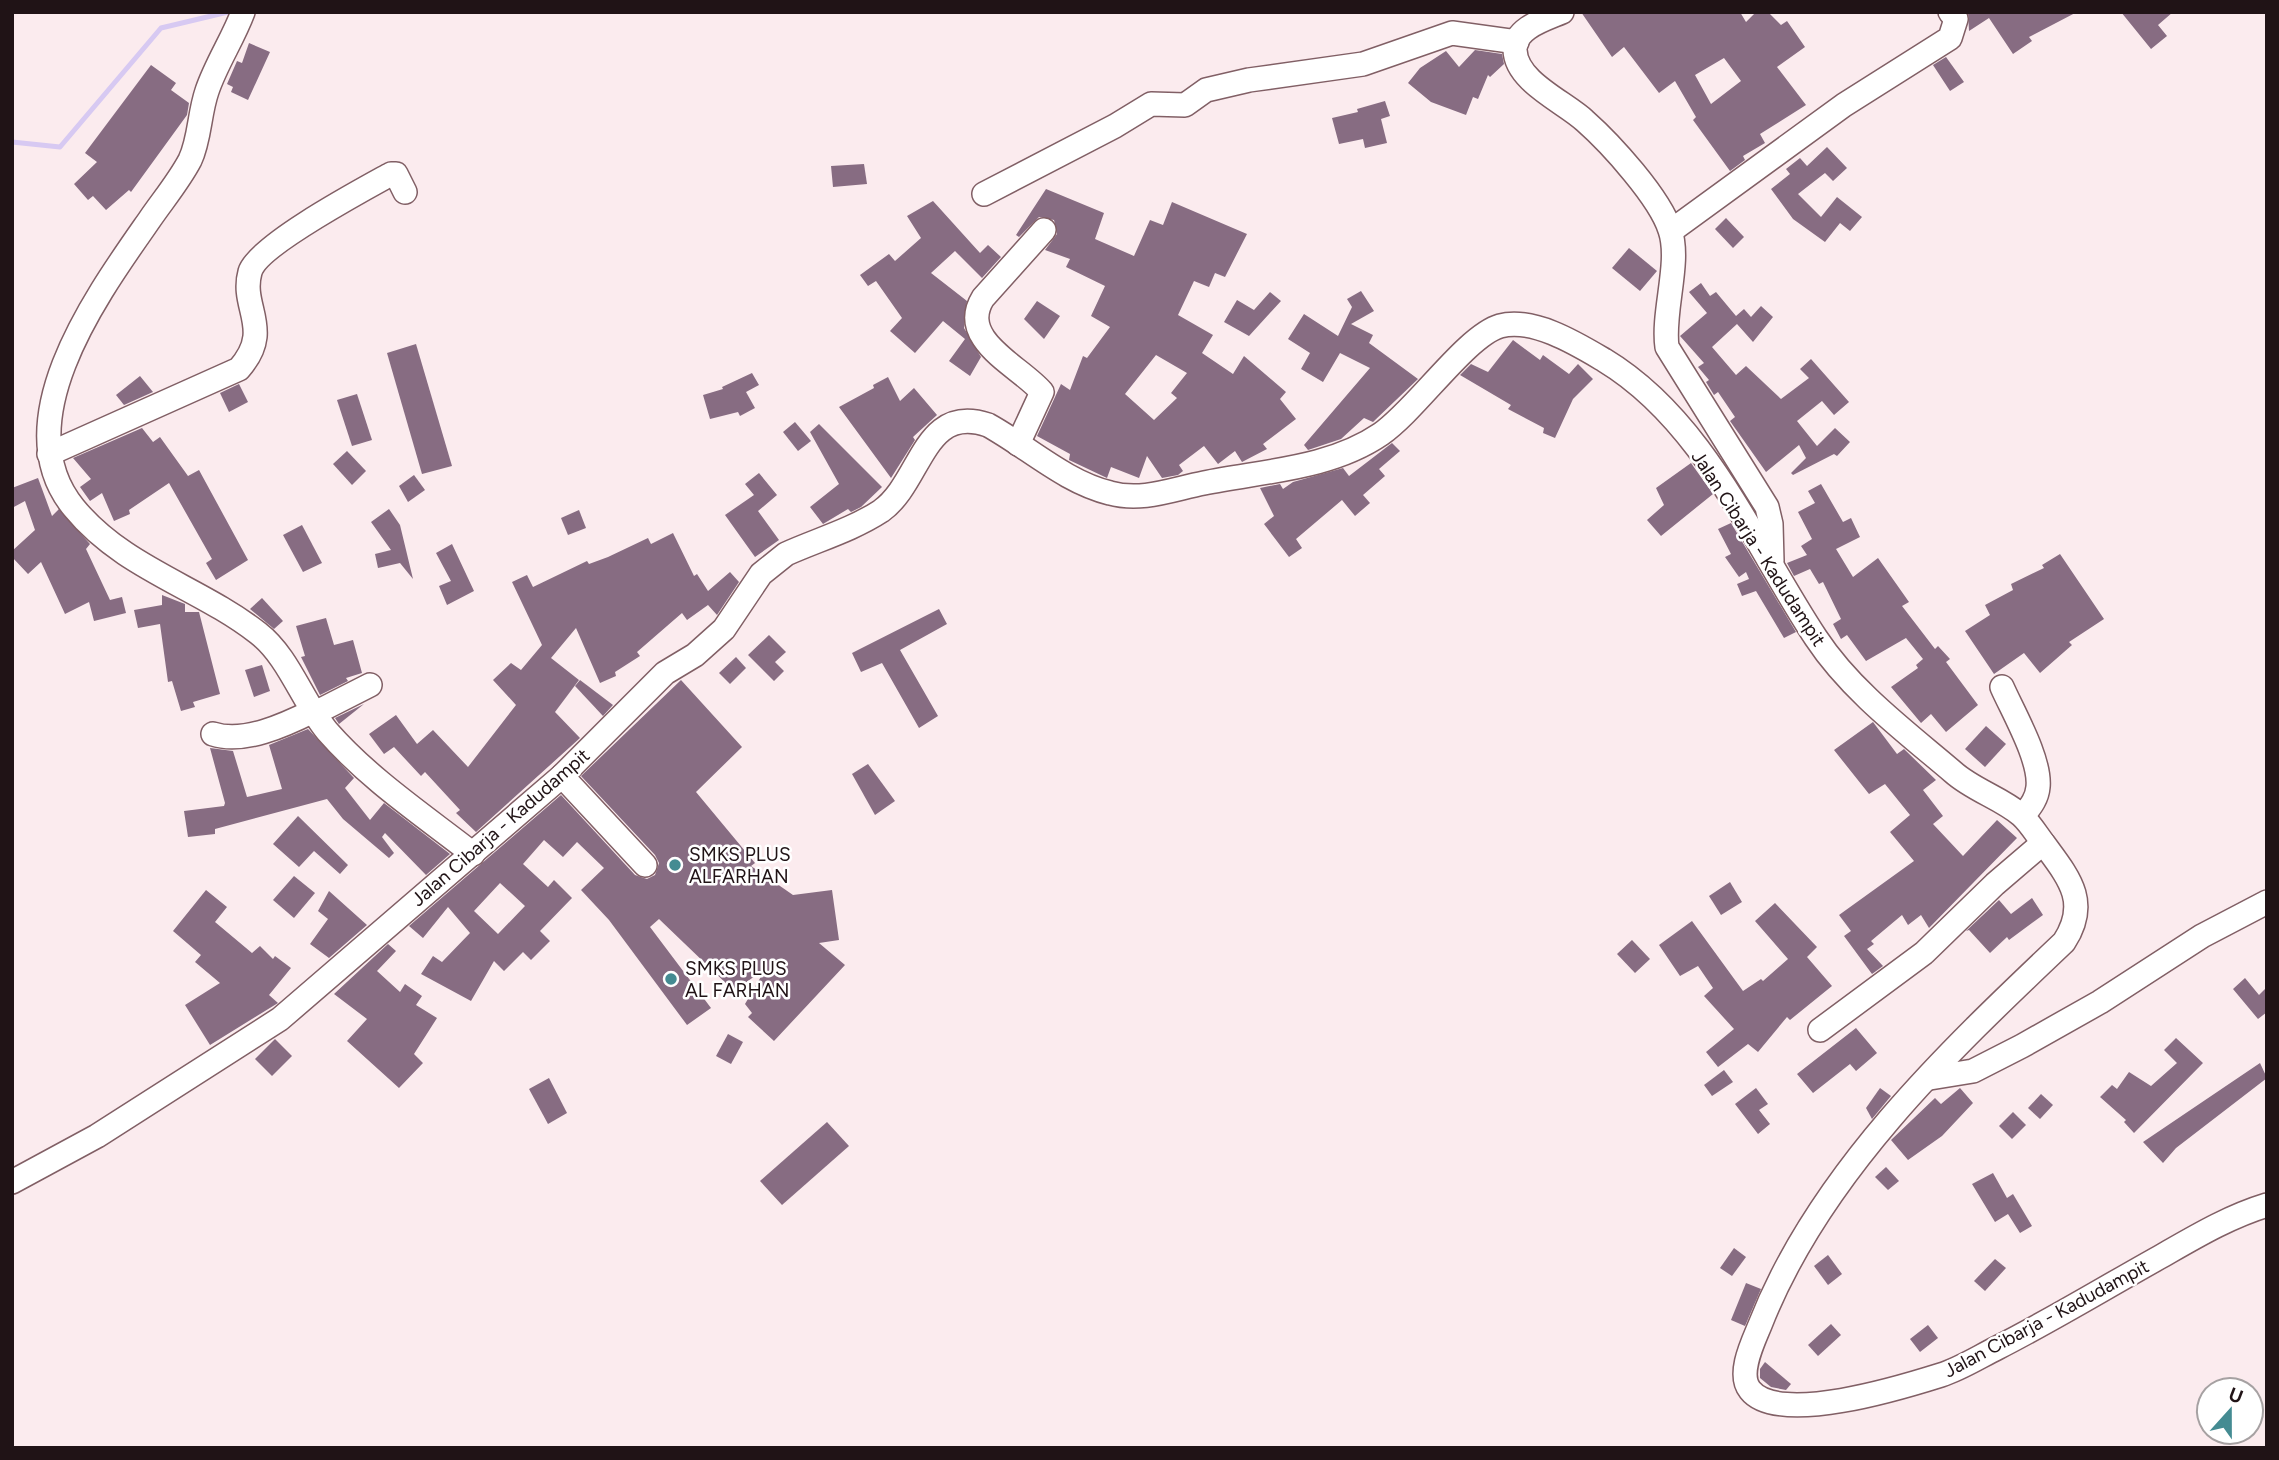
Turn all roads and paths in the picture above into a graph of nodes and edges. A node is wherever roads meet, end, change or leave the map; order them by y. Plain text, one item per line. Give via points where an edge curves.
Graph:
1 (243, 12) edge
2 (1562, 12) edge
3 (1950, 12) edge
4 (1517, 42) junction
5 (405, 192) dead end
6 (984, 194) dead end
7 (1044, 230) dead end
8 (1671, 231) junction
9 (1018, 444) junction
10 (49, 454) junction
11 (1772, 561) junction
12 (370, 684) dead end
13 (2003, 687) dead end
14 (314, 712) junction
15 (214, 734) dead end
16 (562, 776) junction
17 (2023, 816) junction
18 (2043, 843) junction
19 (473, 853) junction
20 (645, 865) dead end
21 (2267, 902) edge
22 (1821, 1030) dead end
23 (1930, 1078) junction
24 (12, 1182) edge
25 (2267, 1205) edge

1 - 10 street via 207,89 190,159 107,282 67,358 49,420
2 - 4 street via 1529,26
3 - 8 street via 1956,19 1950,38 1844,105
4 - 6 street via 1452,33 1363,64 1249,80 1206,90 1185,105 1151,104
4 - 8 street via 1519,64 1529,77 1612,149 1646,188
5 - 10 street via 396,174 391,174 293,233 252,265 248,281 256,336 239,369
7 - 9 street via 983,298 977,312 986,342 1042,392
8 - 11 street via 1667,347 1768,507
9 - 11 street, Jalan Cibarja - Kadudampit via 1089,486 1125,496 1291,467 1355,448 1381,434 1486,332 1504,325 1531,328 1559,336 1635,380 1706,461
9 - 16 street, Jalan Cibarja - Kadudampit via 976,421 960,420 940,429 890,504 775,562 749,589 724,629 665,673
10 - 14 street via 55,478 88,524 163,579 258,633 277,653
11 - 17 street, Jalan Cibarja - Kadudampit via 1816,639 1844,675 1957,777
12 - 14 street
13 - 17 street via 2039,784 2035,800
14 - 15 street via 241,736
14 - 19 street via 356,761
16 - 19 street, Jalan Cibarja - Kadudampit
16 - 20 street
17 - 18 street, Jalan Cibarja - Kadudampit
18 - 22 street via 1924,953
18 - 23 street, Jalan Cibarja - Kadudampit via 2068,878 2076,905 2075,925 2064,942 1963,1038
19 - 24 street, Jalan Cibarja - Kadudampit via 280,1019 97,1136
21 - 23 street via 2202,936 2022,1046 1973,1071
23 - 25 street, Jalan Cibarja - Kadudampit via 1886,1124 1826,1200 1791,1257 1749,1351 1749,1389 1766,1402 1790,1406 1835,1400 1945,1374 2222,1222

